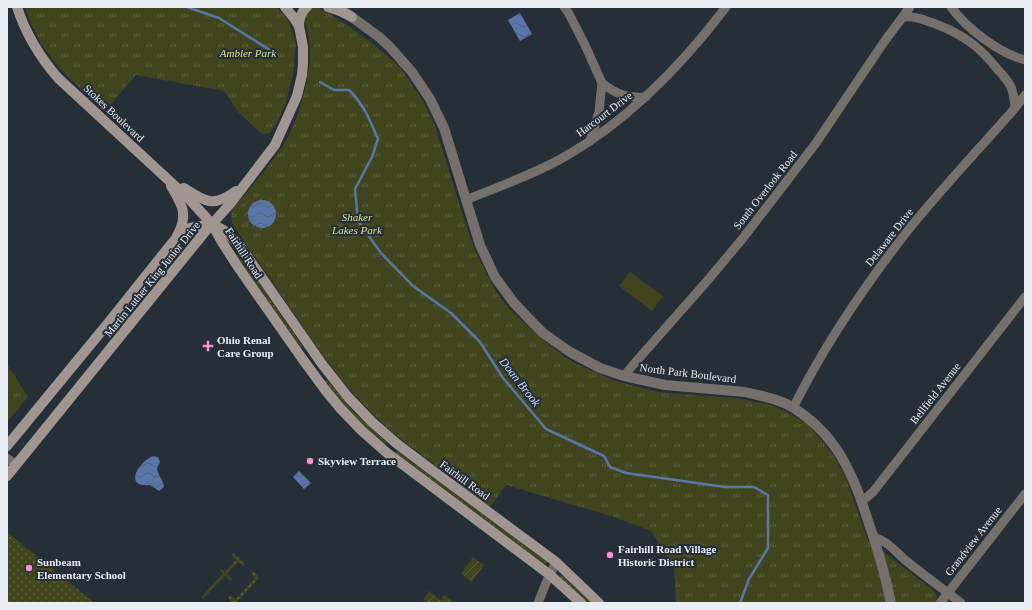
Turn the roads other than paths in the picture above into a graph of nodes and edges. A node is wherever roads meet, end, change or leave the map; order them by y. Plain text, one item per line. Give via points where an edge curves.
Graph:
1 (17, 7) edge
2 (285, 7) edge
3 (307, 7) edge
4 (328, 7) edge
5 (339, 7) edge
6 (564, 7) edge
7 (726, 7) edge
8 (910, 7) edge
9 (951, 7) edge
10 (352, 17) junction
11 (903, 17) junction
12 (299, 26) junction
13 (1025, 60) edge
14 (602, 83) junction
15 (1025, 95) edge
16 (646, 97) junction
17 (1016, 108) junction
18 (590, 141) junction
19 (164, 176) junction
20 (243, 186) junction
21 (466, 200) junction
22 (212, 224) junction
23 (176, 238) junction
24 (1025, 297) edge
25 (116, 313) junction
26 (130, 324) junction
27 (310, 346) junction
28 (299, 354) junction
29 (326, 369) junction
30 (624, 376) junction
31 (316, 378) junction
32 (793, 408) junction
33 (396, 443) junction
34 (7, 446) edge
35 (387, 453) junction
36 (7, 458) edge
37 (16, 465) junction
38 (7, 476) edge
39 (1025, 494) edge
40 (862, 500) junction
41 (874, 538) junction
42 (556, 562) junction
43 (550, 575) junction
44 (948, 593) junction
45 (538, 603) edge
46 (581, 603) edge
47 (599, 603) edge
48 (891, 603) edge
49 (940, 603) edge
50 (961, 603) edge

1 - 19 main road, Stokes Boulevard via 30,39 48,67
2 - 12 main road
3 - 12 main road via 299,18
4 - 10 main road
5 - 10 street, North Park Boulevard
6 - 14 street
7 - 16 street, Harcourt Drive via 685,57
8 - 11 street, South Overlook Road
9 - 13 street via 980,36 1007,53
10 - 21 street, North Park Boulevard via 389,46 422,85 444,128
11 - 17 street via 924,19 966,38 1005,78 1013,93
11 - 30 street, South Overlook Road via 816,143 748,232
12 - 20 main road via 303,63 297,96 275,145
14 - 16 street via 623,96
14 - 18 street via 599,112
15 - 17 street, Delaware Drive
16 - 18 street, Harcourt Drive
17 - 32 street, Delaware Drive via 910,228 862,292 831,340
18 - 21 street, Harcourt Drive via 536,171
19 - 20 main road via 209,201 227,198
19 - 22 main road, Stokes Boulevard
19 - 23 main road via 181,203 184,216
20 - 22 main road
21 - 30 street, North Park Boulevard via 480,245 495,277 514,303 543,333 570,352 600,368
22 - 23 main road, Martin Luther King Junior Drive via 190,228
22 - 26 main road, Martin Luther King Junior Drive
22 - 27 main road, Fairhill Road via 225,231 240,246
22 - 28 main road, Fairhill Road via 238,267
23 - 25 main road, Martin Luther King Junior Drive
24 - 40 street, Bellfield Avenue via 873,492
25 - 26 street
25 - 34 main road, Martin Luther King Junior Drive
26 - 37 main road, Martin Luther King Junior Drive
27 - 28 main road
27 - 29 main road, Fairhill Road
28 - 31 main road, Fairhill Road
29 - 31 main road
29 - 33 main road, Fairhill Road via 348,398
30 - 32 street, North Park Boulevard via 666,385 745,392 774,399
31 - 35 main road, Fairhill Road via 340,408
32 - 40 street, North Park Boulevard via 814,423 833,444
33 - 35 main road
33 - 42 main road, Fairhill Road
35 - 43 main road, Fairhill Road
36 - 37 street
37 - 38 main road, Martin Luther King Junior Drive
39 - 44 street, Grandview Avenue
40 - 41 street, North Park Boulevard
41 - 44 street via 890,546
41 - 48 street, North Park Boulevard
42 - 43 street
42 - 47 main road, Fairhill Road
43 - 45 street
43 - 46 main road, Fairhill Road
44 - 49 street, Grandview Avenue
44 - 50 street

